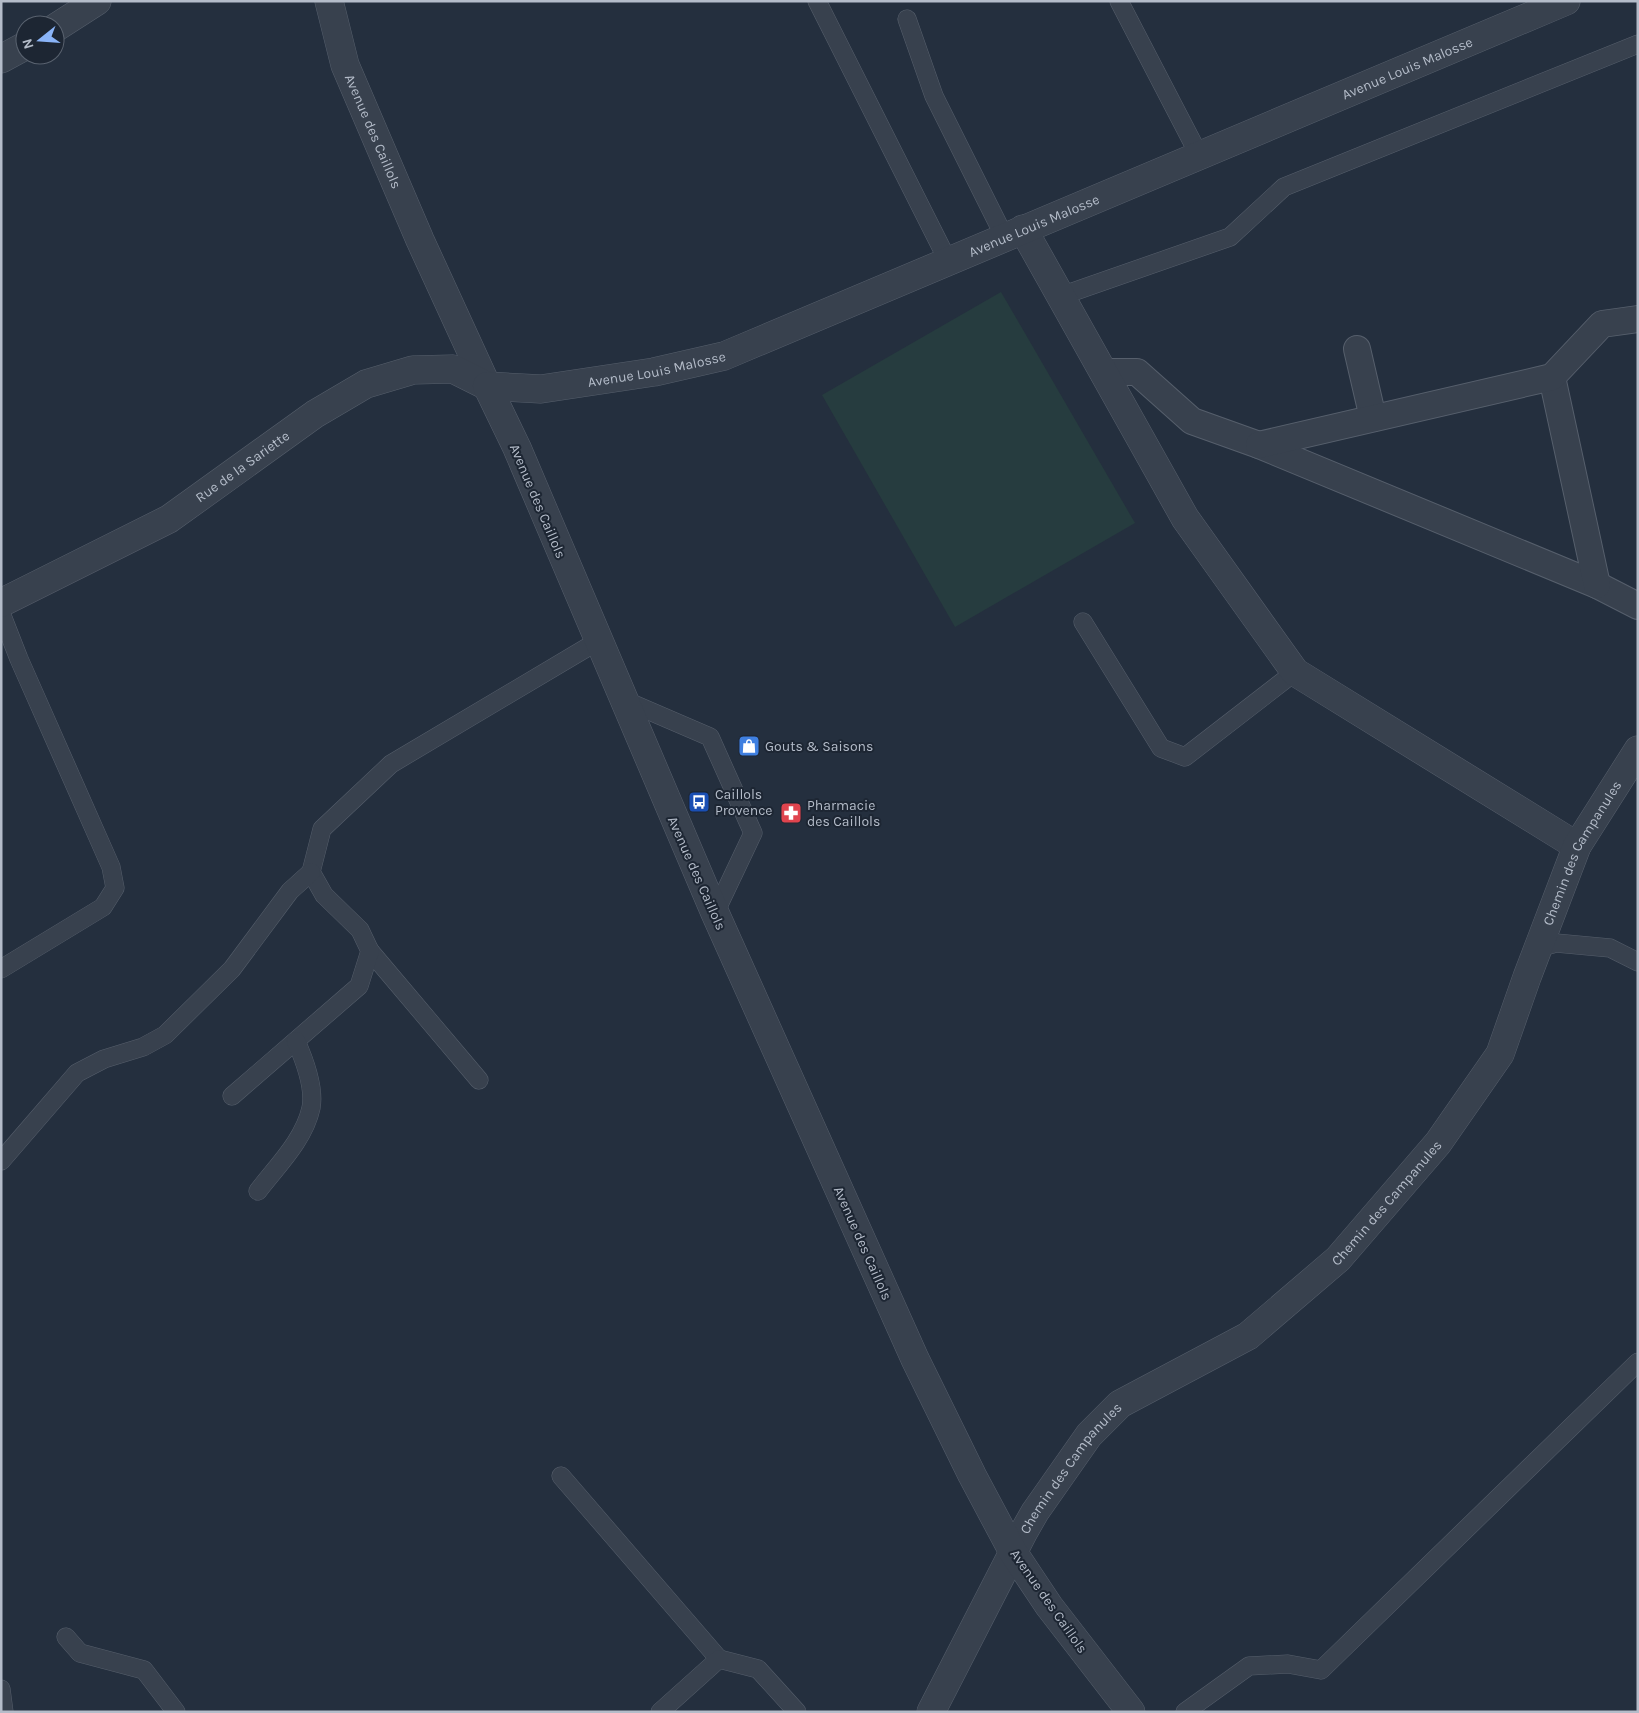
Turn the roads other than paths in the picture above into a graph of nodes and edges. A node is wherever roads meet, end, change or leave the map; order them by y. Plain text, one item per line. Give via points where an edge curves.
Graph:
1 (329, 1) edge
2 (817, 1) edge
3 (1119, 1) edge
4 (1566, 1) edge
5 (88, 4) edge
6 (907, 19) dead end
7 (65, 21) edge
8 (1638, 44) edge
9 (15, 51) edge
10 (1, 59) edge
11 (1199, 155) junction
12 (1014, 234) junction
13 (948, 262) junction
14 (1061, 296) junction
15 (1638, 319) edge
16 (1357, 349) dead end
17 (1103, 372) junction
18 (1552, 377) junction
19 (487, 386) junction
20 (1373, 418) junction
21 (1259, 445) junction
22 (1597, 585) junction
23 (1, 603) edge
24 (1638, 606) edge
25 (1, 613) edge
26 (1083, 622) dead end
27 (598, 641) junction
28 (1295, 672) junction
29 (624, 700) junction
30 (1636, 758) edge
31 (1577, 846) junction
32 (310, 872) junction
33 (715, 913) junction
34 (1538, 948) junction
35 (370, 950) junction
36 (1638, 962) edge
37 (1, 970) edge
38 (296, 1041) junction
39 (479, 1080) dead end
40 (232, 1096) dead end
41 (1, 1161) edge
42 (258, 1192) dead end
43 (1638, 1362) edge
44 (561, 1476) dead end
45 (1013, 1552) junction
46 (66, 1637) dead end
47 (719, 1659) junction
48 (1, 1690) edge
49 (4, 1712) edge
50 (176, 1712) edge
51 (660, 1712) edge
52 (797, 1712) edge
53 (931, 1712) edge
54 (1130, 1712) edge
55 (1185, 1712) edge

1 - 19 street, Avenue des Caillols via 346,65 420,240
2 - 13 lane
3 - 11 lane
4 - 11 street, Avenue Louis Malosse
5 - 7 street
6 - 12 lane via 934,96
8 - 14 lane via 1284,187 1230,237
9 - 10 street
11 - 12 street, Avenue Louis Malosse
12 - 13 street, Avenue Louis Malosse
12 - 14 street
13 - 19 street, Avenue Louis Malosse via 724,356 654,372 541,389
14 - 17 street
15 - 18 street via 1602,324
16 - 20 street
17 - 21 street via 1137,372 1192,421
17 - 28 street via 1185,518
18 - 20 street
18 - 22 street
19 - 23 street, Rue de la Sariette via 453,369 413,370 366,384 315,414 169,519
19 - 27 street, Avenue des Caillols via 517,448
20 - 21 street
21 - 22 street
22 - 24 street
25 - 37 lane via 111,867 114,888 103,906
26 - 28 lane via 1161,748 1184,757
27 - 29 street, Avenue des Caillols
27 - 32 lane via 391,764 322,829
28 - 31 street
29 - 33 street, Avenue des Caillols
29 - 33 lane via 710,737 753,833
30 - 31 street, Chemin des Campanules
31 - 34 street, Chemin des Campanules
32 - 35 lane via 324,896 360,930
32 - 41 lane via 290,891 232,969 165,1035 77,1073
33 - 45 street, Avenue des Caillols via 915,1359
34 - 36 lane via 1556,943 1610,948
34 - 45 street, Chemin des Campanules via 1500,1054 1438,1143 1338,1259 1248,1336 1120,1404 1089,1435 1035,1512
35 - 38 lane via 359,986
35 - 39 lane
38 - 40 lane
38 - 42 lane via 305,1063 311,1106 301,1135
43 - 55 lane via 1321,1670 1288,1664 1249,1666
44 - 47 lane
45 - 53 street, Chemin des Campanules
45 - 54 street, Avenue des Caillols via 1049,1606
46 - 50 lane via 80,1653 144,1670
47 - 51 lane
47 - 52 lane via 758,1669
48 - 49 lane

